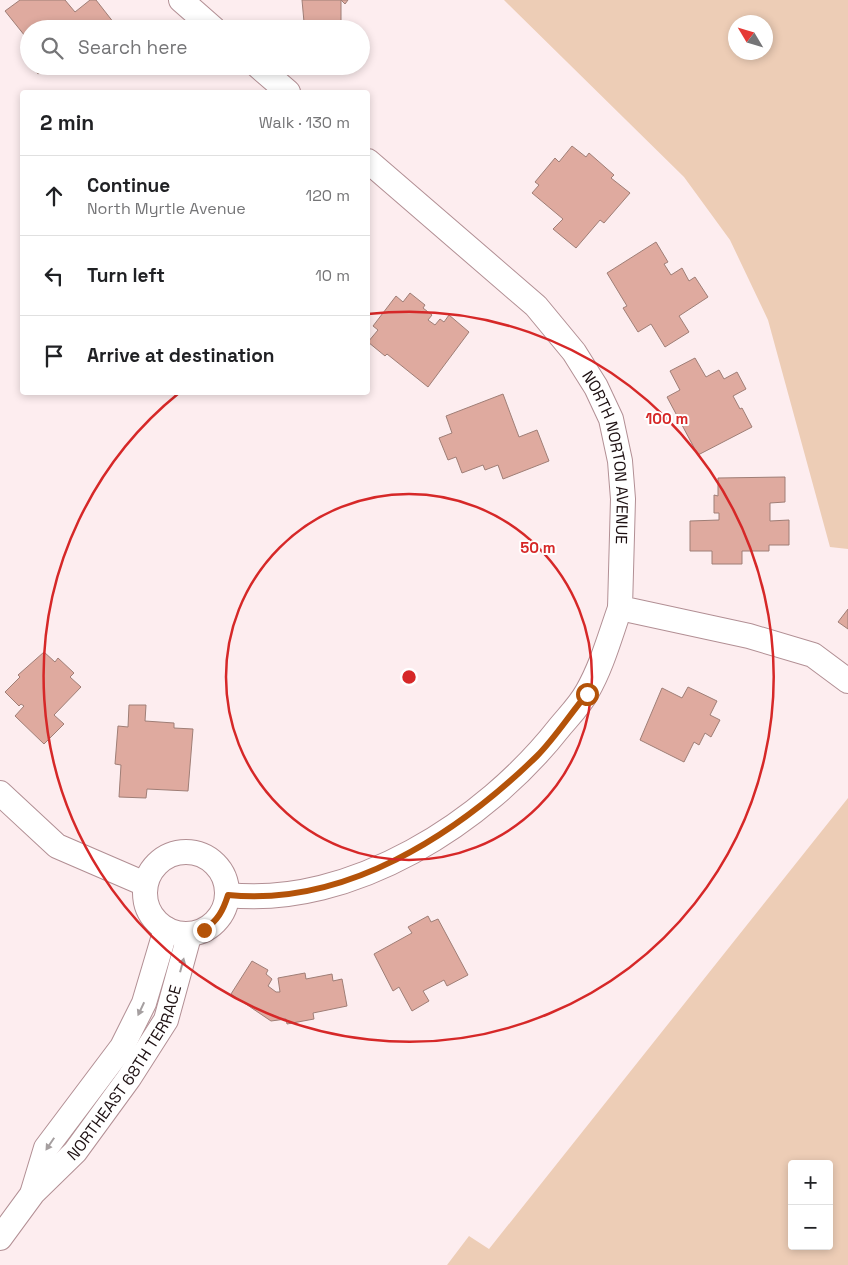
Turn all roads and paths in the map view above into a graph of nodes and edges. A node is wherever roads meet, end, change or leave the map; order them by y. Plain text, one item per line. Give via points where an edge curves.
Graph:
1 (181, 0) edge
2 (204, 20) edge
3 (268, 75) edge
4 (286, 90) edge
5 (370, 163) edge
6 (620, 608) junction
7 (848, 682) edge
8 (0, 793) edge
9 (145, 884) junction
10 (228, 895) junction
11 (166, 930) junction
12 (189, 936) junction
13 (33, 1193) junction
14 (0, 1238) edge

1 - 2 street
3 - 4 street
5 - 6 street, NORTH NORTON AVENUE via 536,306 574,352 596,387 611,419 620,461 623,498
6 - 7 street via 749,636 813,654
6 - 10 street, NORTH NORTON AVENUE via 587,694 538,755 443,833 400,858 302,893
8 - 9 street via 57,846
9 - 10 street via 150,871 160,860 172,853 186,851 213,861 222,872
9 - 11 street via 144,898 148,910
10 - 12 street via 223,912 215,923
11 - 12 street
11 -> 13 street, NORTHEAST 68TH TERRACE via 144,1003 122,1047 46,1148
13 -> 12 street, NORTHEAST 68TH TERRACE via 75,1152 166,1020
13 - 14 street, NORTHEAST 68TH TERRACE

